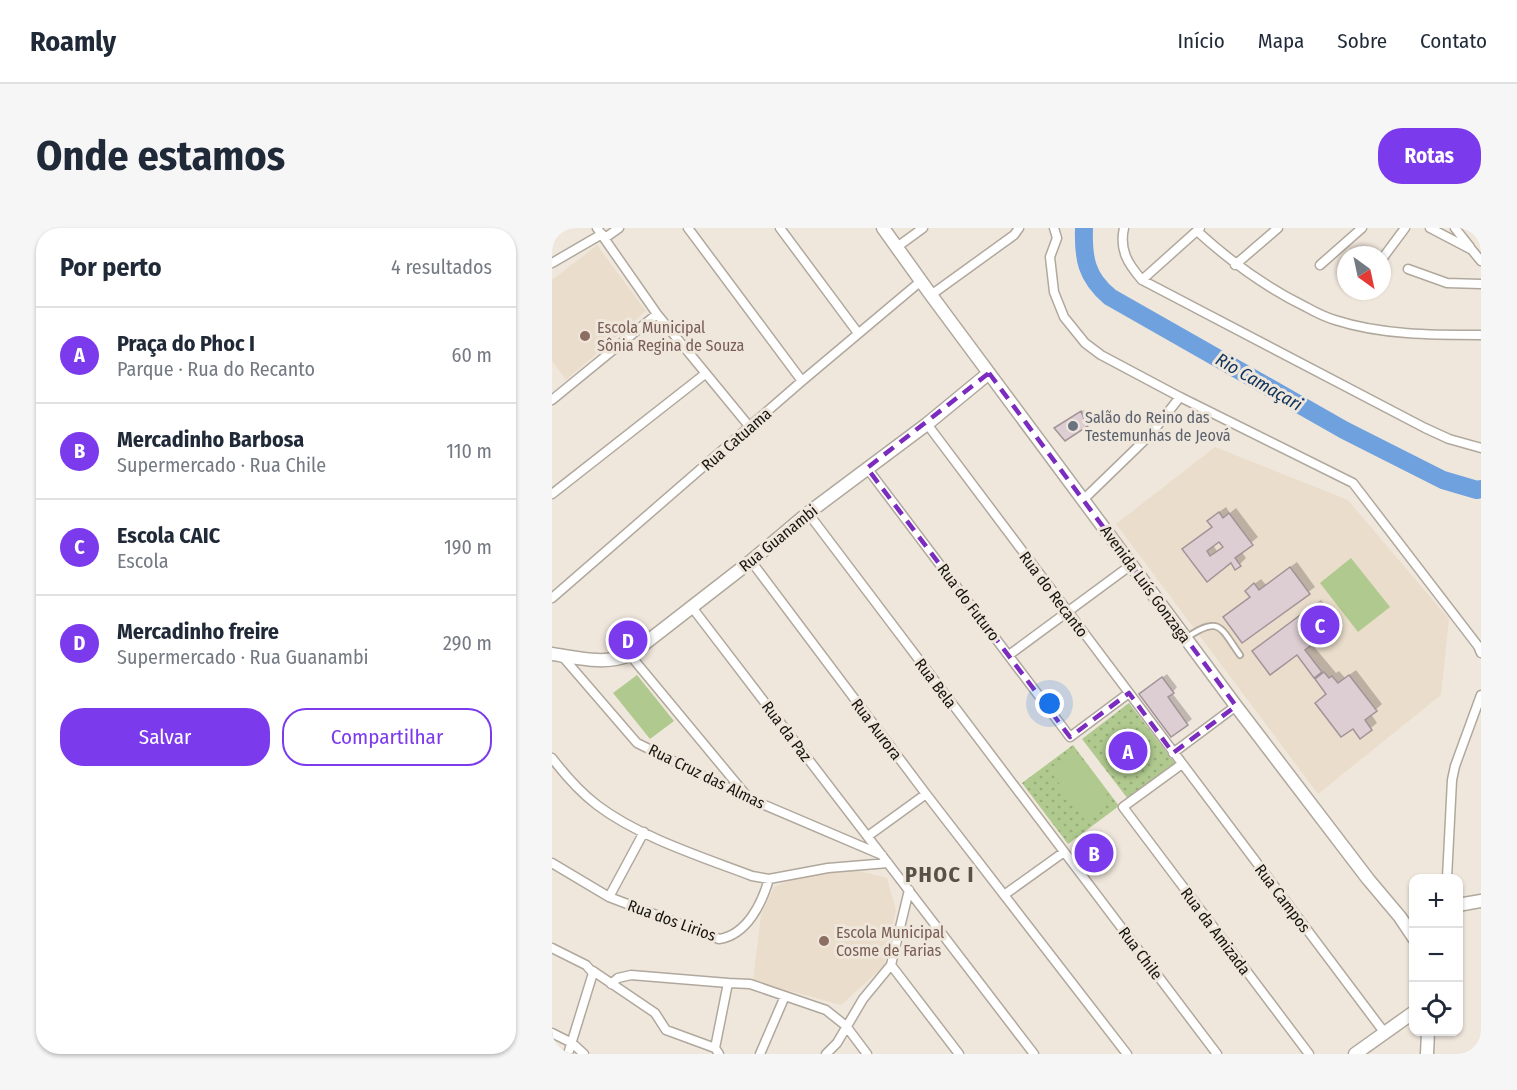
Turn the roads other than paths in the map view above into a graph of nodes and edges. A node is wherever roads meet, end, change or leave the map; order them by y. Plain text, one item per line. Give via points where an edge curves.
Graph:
1 (619, 228) edge
2 (688, 228) edge
3 (780, 228) edge
4 (883, 228) edge
5 (923, 228) edge
6 (1019, 228) edge
7 (1054, 228) edge
8 (1124, 228) edge
9 (1278, 228) edge
10 (1362, 228) edge
11 (1405, 228) edge
12 (1430, 228) edge
13 (1455, 228) edge
14 (1199, 230) edge
15 (601, 233) edge
16 (897, 247) junction
17 (1391, 247) edge
18 (1472, 250) junction
19 (1481, 261) edge
20 (552, 263) edge
21 (1235, 265) junction
22 (1320, 266) dead end
23 (1408, 269) dead end
24 (921, 280) junction
25 (1142, 280) junction
26 (1481, 284) edge
27 (931, 295) junction
28 (657, 314) junction
29 (858, 333) junction
30 (1481, 335) edge
31 (989, 373) junction
32 (705, 374) junction
33 (802, 381) junction
34 (1179, 397) junction
35 (552, 400) edge
36 (927, 424) junction
37 (749, 426) junction
38 (1481, 448) edge
39 (867, 468) junction
40 (552, 494) edge
41 (1084, 499) junction
42 (808, 513) junction
43 (750, 561) junction
44 (1131, 565) junction
45 (552, 598) edge
46 (692, 606) junction
47 (1067, 611) junction
48 (1186, 638) junction
49 (1481, 653) edge
50 (557, 655) edge
51 (630, 655) junction
52 (1009, 655) junction
53 (1240, 655) dead end
54 (1130, 693) junction
55 (1481, 695) edge
56 (1236, 706) junction
57 (1173, 753) junction
58 (552, 758) edge
59 (1182, 765) junction
60 (926, 794) junction
61 (748, 798) junction
62 (644, 832) junction
63 (868, 836) junction
64 (1064, 852) junction
65 (885, 859) junction
66 (552, 863) edge
67 (1448, 874) edge
68 (769, 879) junction
69 (909, 890) junction
70 (1004, 895) junction
71 (609, 897) junction
72 (1481, 901) edge
73 (1463, 904) edge
74 (1409, 915) edge
75 (1400, 917) junction
76 (1409, 932) edge
77 (552, 948) edge
78 (891, 965) junction
79 (593, 970) junction
80 (728, 983) junction
81 (611, 984) junction
82 (785, 996) junction
83 (1409, 1015) edge
84 (846, 1026) junction
85 (1384, 1032) junction
86 (552, 1033) edge
87 (1428, 1036) edge
88 (572, 1043) junction
89 (717, 1051) edge
90 (568, 1054) edge
91 (584, 1054) edge
92 (760, 1054) edge
93 (826, 1054) edge
94 (867, 1054) edge
95 (959, 1054) edge
96 (1034, 1054) edge
97 (1127, 1054) edge
98 (1217, 1054) edge
99 (1309, 1054) edge
100 (1355, 1054) edge
101 (1427, 1054) edge

1 - 15 street
2 - 33 street
3 - 29 street
4 - 16 street, Avenida Luís Gonzaga
5 - 16 street
6 - 27 street
7 - 34 street via 1057,237 1050,257 1054,292 1073,330 1101,355
8 - 25 street via 1125,256
9 - 21 street
10 - 22 street
11 - 17 street
12 - 18 street
13 - 18 street
14 - 21 street
14 - 25 street
15 - 20 street
15 - 28 street
16 - 24 street, Avenida Luís Gonzaga
18 - 19 street
21 - 30 street via 1332,320 1426,335
23 - 26 street via 1447,282
24 - 27 street, Avenida Luís Gonzaga
24 - 29 street, Rua Catuama
25 - 38 street via 1425,428
27 - 31 street, Avenida Luís Gonzaga
28 - 32 street
28 - 35 street
29 - 33 street, Rua Catuama
31 - 36 street, Rua Guanambi
31 - 41 street, Avenida Luís Gonzaga
32 - 37 street
32 - 40 street
33 - 37 street, Rua Catuama
34 - 41 street via 1150,435
34 - 49 street via 1353,483
36 - 39 street, Rua Guanambi
36 - 47 street, Rua do Recanto
37 - 45 street, Rua Catuama
39 - 42 street, Rua Guanambi
39 - 52 street, Rua do Futuro
41 - 44 street, Avenida Luís Gonzaga
42 - 43 street, Rua Guanambi
42 - 64 street, Rua Bela
43 - 46 street, Rua Guanambi
43 - 60 street, Rua Aurora
44 - 47 street
44 - 48 street, Avenida Luís Gonzaga
46 - 51 street, Rua Guanambi
46 - 63 street, Rua da Paz
47 - 52 street
47 - 54 street, Rua do Recanto
48 - 53 lane via 1214,625 1221,628
48 - 56 street, Avenida Luís Gonzaga
50 - 51 street, Rua Guanambi via 597,662
50 - 61 street, Rua Cruz das Almas via 637,742
51 - 61 street
52 - 54 street, Rua do Futuro via 1070,736
54 - 57 street, Rua do Recanto
55 - 67 street via 1452,780
56 - 57 street
56 - 75 street, Avenida Luís Gonzaga
57 - 59 street, Rua do Recanto
58 - 62 street via 595,804
59 - 85 street, Rua Campos
59 - 99 street, Rua da Amizada via 1123,807
60 - 63 street
60 - 70 street, Rua Aurora
61 - 65 street, Rua Cruz das Almas
62 - 68 street via 752,876
62 - 71 street
63 - 65 street, Rua da Paz
64 - 70 street
64 - 98 street, Rua Chile
65 - 68 street
65 - 69 street, Rua da Paz
66 - 71 street, Rua dos Lirios
68 - 71 street, Rua dos Lirios via 764,896 748,921 731,936 719,939
69 - 78 street
69 - 96 street, Rua da Paz
70 - 97 street, Rua Aurora
72 - 73 street
74 - 75 street
75 - 76 street, Avenida Luís Gonzaga
77 - 79 street
78 - 84 street
78 - 95 street
79 - 81 street
79 - 88 street
80 - 81 street via 631,975
80 - 82 street via 750,984
80 - 89 street
81 - 89 street via 655,1013 666,1030
82 - 84 street via 826,1010
82 - 92 street
83 - 85 street
84 - 93 street
84 - 94 street
85 - 100 street
86 - 88 street
87 - 101 street
88 - 90 street
88 - 91 street

